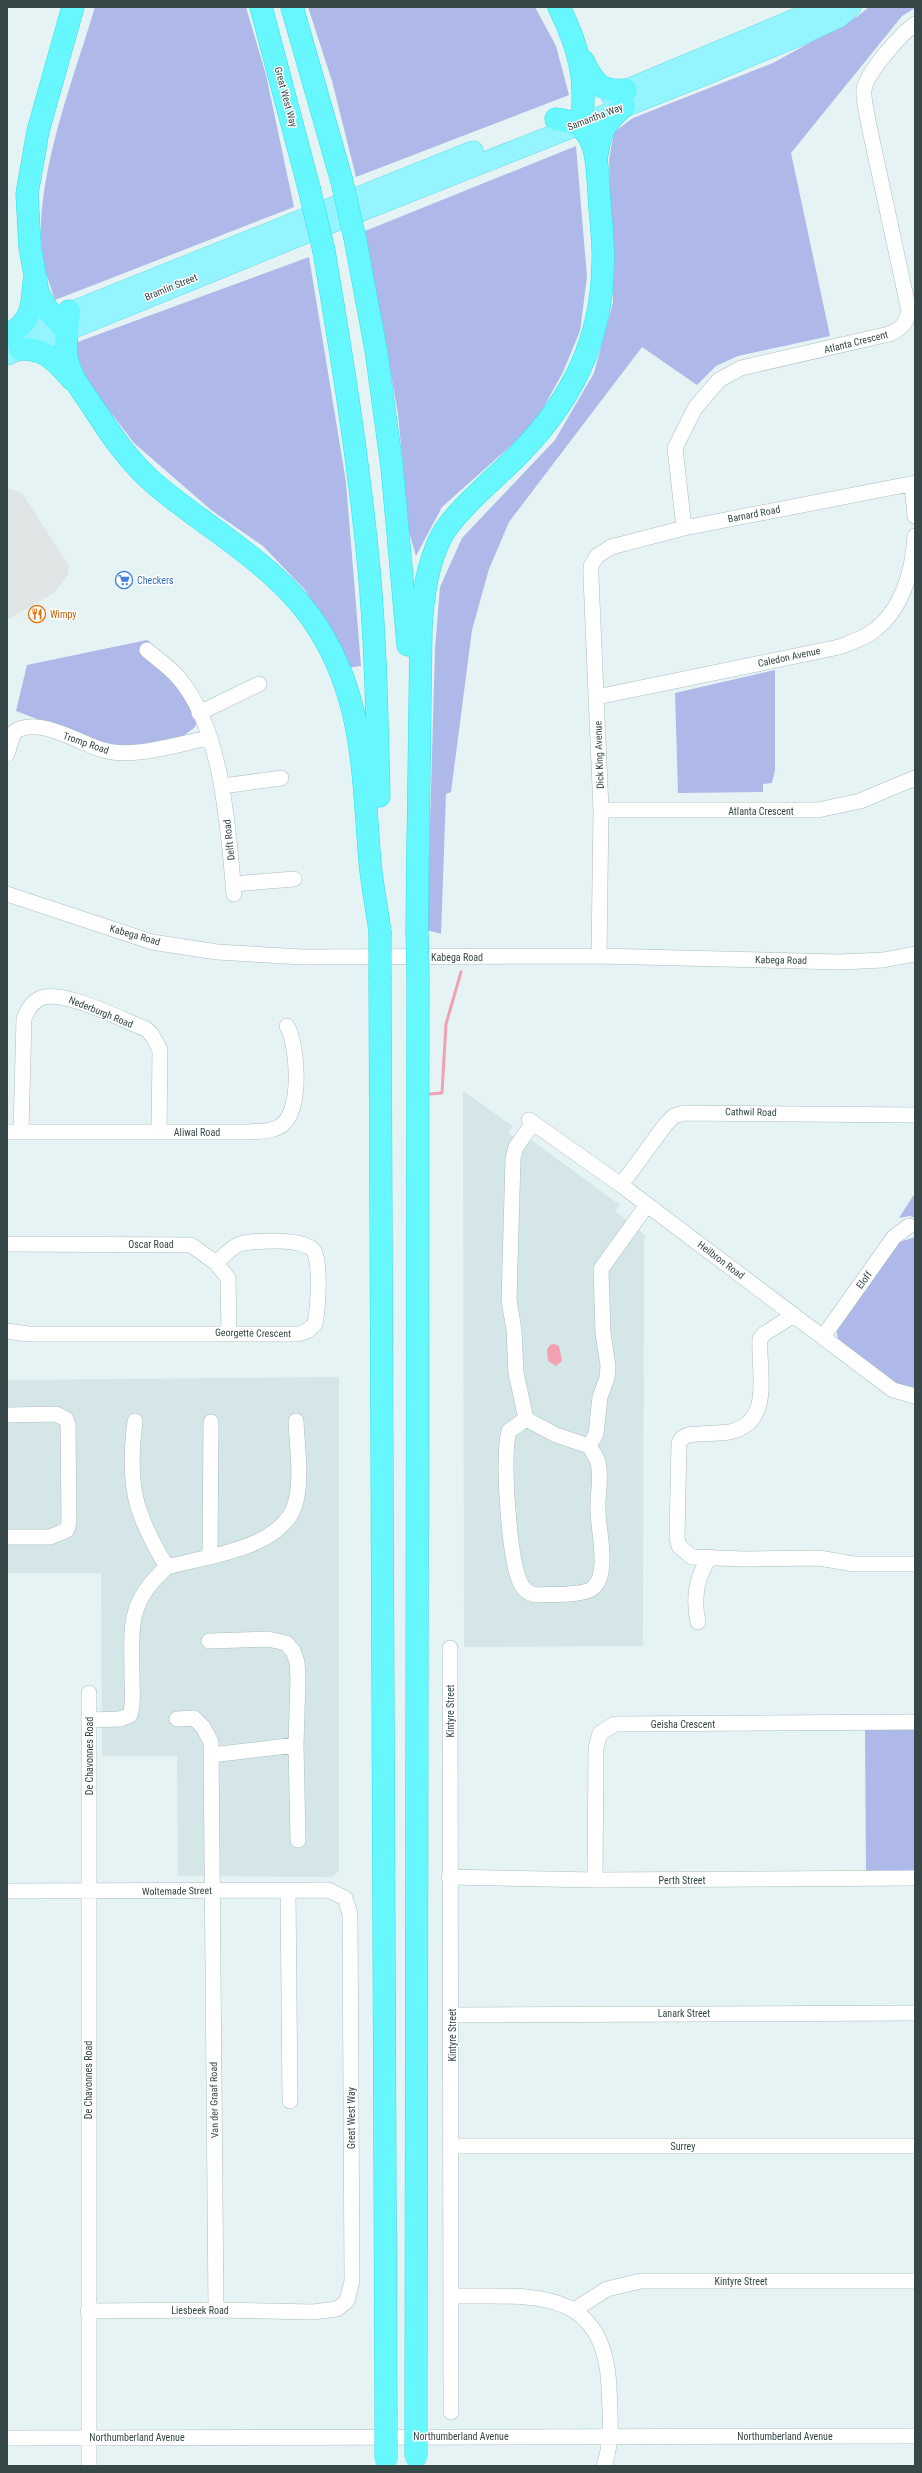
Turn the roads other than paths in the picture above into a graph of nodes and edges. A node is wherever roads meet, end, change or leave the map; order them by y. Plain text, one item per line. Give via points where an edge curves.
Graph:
1 (73, 7) edge
2 (261, 7) edge
3 (292, 7) edge
4 (559, 7) edge
5 (824, 7) edge
6 (851, 7) edge
7 (915, 24) edge
8 (575, 44) junction
9 (625, 98) junction
10 (580, 118) junction
11 (556, 119) joint
12 (596, 160) junction
13 (333, 213) junction
14 (34, 276) junction
15 (64, 322) junction
16 (10, 344) edge
17 (78, 386) junction
18 (913, 484) edge
19 (915, 516) edge
20 (684, 528) junction
21 (915, 536) edge
22 (597, 556) joint
23 (147, 650) dead end
24 (260, 684) dead end
25 (597, 697) junction
26 (199, 713) junction
27 (208, 738) junction
28 (7, 754) edge
29 (281, 778) dead end
30 (914, 780) edge
31 (222, 786) junction
32 (601, 810) junction
33 (418, 850) junction
34 (294, 879) dead end
35 (7, 894) edge
36 (380, 932) junction
37 (915, 954) edge
38 (599, 956) junction
39 (287, 1026) dead end
40 (915, 1115) edge
41 (14, 1131) edge
42 (159, 1132) junction
43 (621, 1185) junction
44 (647, 1204) junction
45 (908, 1226) dead end
46 (7, 1244) edge
47 (216, 1263) junction
48 (794, 1315) junction
49 (7, 1331) edge
50 (229, 1333) junction
51 (823, 1337) junction
52 (915, 1396) edge
53 (7, 1415) edge
54 (526, 1419) junction
55 (135, 1421) dead end
56 (296, 1421) dead end
57 (211, 1422) dead end
58 (589, 1446) junction
59 (7, 1537) edge
60 (210, 1556) junction
61 (710, 1557) junction
62 (915, 1564) edge
63 (167, 1567) junction
64 (698, 1622) dead end
65 (209, 1641) dead end
66 (450, 1648) dead end
67 (89, 1693) dead end
68 (177, 1719) dead end
69 (89, 1720) junction
70 (915, 1722) edge
71 (296, 1745) junction
72 (211, 1755) junction
73 (298, 1840) dead end
74 (449, 1877) junction
75 (915, 1878) edge
76 (595, 1880) junction
77 (7, 1891) edge
78 (212, 1891) junction
79 (288, 1891) junction
80 (88, 1892) junction
81 (345, 1898) joint
82 (915, 2013) edge
83 (452, 2015) junction
84 (290, 2100) dead end
85 (450, 2146) junction
86 (915, 2146) edge
87 (915, 2281) edge
88 (451, 2296) junction
89 (216, 2310) junction
90 (574, 2310) junction
91 (88, 2311) junction
92 (313, 2312) joint
93 (451, 2412) dead end
94 (611, 2435) junction
95 (915, 2436) edge
96 (88, 2437) junction
97 (7, 2438) edge
98 (416, 2462) edge
99 (386, 2463) edge
100 (89, 2466) edge
101 (604, 2466) edge

1 - 14 highway via 33,152 27,194
2 - 36 highway, Great West Way, bridge via 324,251 342,357 369,570 377,689
3 - 33 highway, bridge via 341,178 376,350 392,467 412,690
4 - 8 highway
5 - 9 main road, Samantha Way
6 - 9 main road, Samantha Way via 838,18 801,35
7 - 20 street, Atlanta Crescent via 870,74 864,90 868,121 908,310 907,321 899,330 889,334 741,368 719,380 695,408 675,448
8 - 9 highway via 593,79
8 - 10 highway via 585,84
9 - 10 main road, Samantha Way
9 - 12 highway via 606,122
10 - 11 highway
10 - 12 highway
10 - 13 main road, Samantha Way
11 - 13 main road, Samantha Way
12 - 33 highway via 604,262 602,290 597,316 578,375 562,404 543,429 452,521 443,535 427,573 422,598 421,628
13 - 15 main road, Bramlin Street
14 - 15 highway via 38,293
14 - 16 highway via 31,312
15 - 16 main road, Bramlin Street
15 - 17 highway via 67,359
16 - 17 highway via 39,350 52,356
17 - 36 highway via 130,459 156,484 280,580 299,600 335,657 350,692 356,723 365,779 370,864
18 - 19 street
18 - 20 street, Barnard Road
20 - 22 street, Barnard Road via 610,547
21 - 25 street, Caledon Avenue via 909,574 903,592 880,625 859,639 838,647
22 - 25 street, Dick King Avenue via 591,566 591,577
23 - 26 street, Delft Road via 177,676
24 - 26 street
25 - 32 street, Dick King Avenue
26 - 27 street, Delft Road
27 - 28 street, Tromp Road via 124,753 103,750 32,725 14,732
27 - 31 street, Delft Road
29 - 31 street
30 - 32 street, Atlanta Crescent via 860,801 818,810
31 - 34 street, Delft Road via 234,889
32 - 38 street, Dick King Avenue
33 - 98 highway, bridge
35 - 38 street, Kabega Road via 152,942 217,952 354,957
36 - 99 highway, bridge
37 - 38 street, Kabega Road via 883,960 840,962
39 - 42 street, Aliwal Road via 292,1034 296,1053 295,1094 293,1109 284,1123 274,1129 248,1132
40 - 43 street, Cathwil Road via 684,1113 674,1116 666,1124
41 - 42 street, Aliwal Road
41 - 42 street, Nederburgh Road via 26,1010 33,1002 47,997 64,997 146,1029 152,1035 160,1050
43 - 44 street, Heilbron Road
43 - 54 street, Heilbron Road via 531,1122 516,1147 513,1159 508,1288 516,1373
44 - 48 street, Heilbron Road
44 - 58 street via 601,1269 603,1333 608,1366 607,1378 600,1397 596,1434
45 - 51 street, Eloff via 894,1237
46 - 47 street, Oscar Road via 180,1244 191,1245
47 - 50 street, Oscar Road via 228,1278
47 - 50 street, Georgette Crescent via 246,1242 303,1243 314,1250 316,1259 316,1316 311,1329 298,1334
48 - 51 street, Heilbron Road
48 - 61 street via 760,1339 760,1405 753,1420 730,1432 688,1435 679,1443 679,1546 692,1557
49 - 50 street, Georgette Crescent via 28,1334
51 - 52 street, Heilbron Road via 893,1390
53 - 59 street via 56,1414 66,1419 69,1522 67,1530 50,1537
54 - 58 street via 556,1435
54 - 58 street via 509,1431 506,1446 509,1536 519,1579 528,1593 584,1592 598,1582 601,1564 598,1512 600,1477 598,1463
55 - 63 street via 132,1470 136,1504 153,1544
56 - 60 street via 298,1487 296,1502 286,1519 267,1537 254,1544
57 - 60 street
60 - 63 street
61 - 62 street via 819,1558 854,1564
61 - 64 street via 701,1571 696,1590
63 - 69 street via 144,1590 134,1614 130,1714 120,1719
65 - 71 street via 268,1639 286,1643 293,1651 297,1662 298,1679
66 - 74 street, Kintyre Street
67 - 69 street, De Chavonnes Road
68 - 72 street, Van der Graaf Road via 187,1716 198,1722 208,1734
69 - 80 street, De Chavonnes Road
70 - 76 street, Geisha Crescent via 615,1724 600,1733 596,1748
71 - 72 street
71 - 73 street
72 - 78 street, Van der Graaf Road
74 - 76 street, Perth Street
74 - 83 street, Kintyre Street
75 - 76 street, Perth Street
77 - 80 street, Woltemade Street
78 - 79 street, Woltemade Street
78 - 80 street, Woltemade Street
78 - 89 street, Van der Graaf Road
79 - 81 street, Woltemade Street via 328,1890
79 - 84 street
80 - 91 street, De Chavonnes Road
81 - 92 street, Great West Way via 350,1914 352,2281 350,2294 342,2306 327,2312
82 - 83 street, Lanark Street
83 - 85 street, Kintyre Street
85 - 86 street, Surrey
85 - 88 street, Kintyre Street
87 - 90 street, Kintyre Street via 641,2282 607,2289
88 - 90 street via 535,2298 554,2301
88 - 93 street, Kintyre Street
89 - 91 street, Liesbeek Road
89 - 92 street, Liesbeek Road
90 - 94 street via 591,2326 604,2348 608,2365
91 - 96 street, De Chavonnes Road
94 - 95 street, Northumberland Avenue
94 - 96 street, Northumberland Avenue
94 - 101 street
96 - 97 street, Northumberland Avenue
96 - 100 street, De Chavonnes Road

